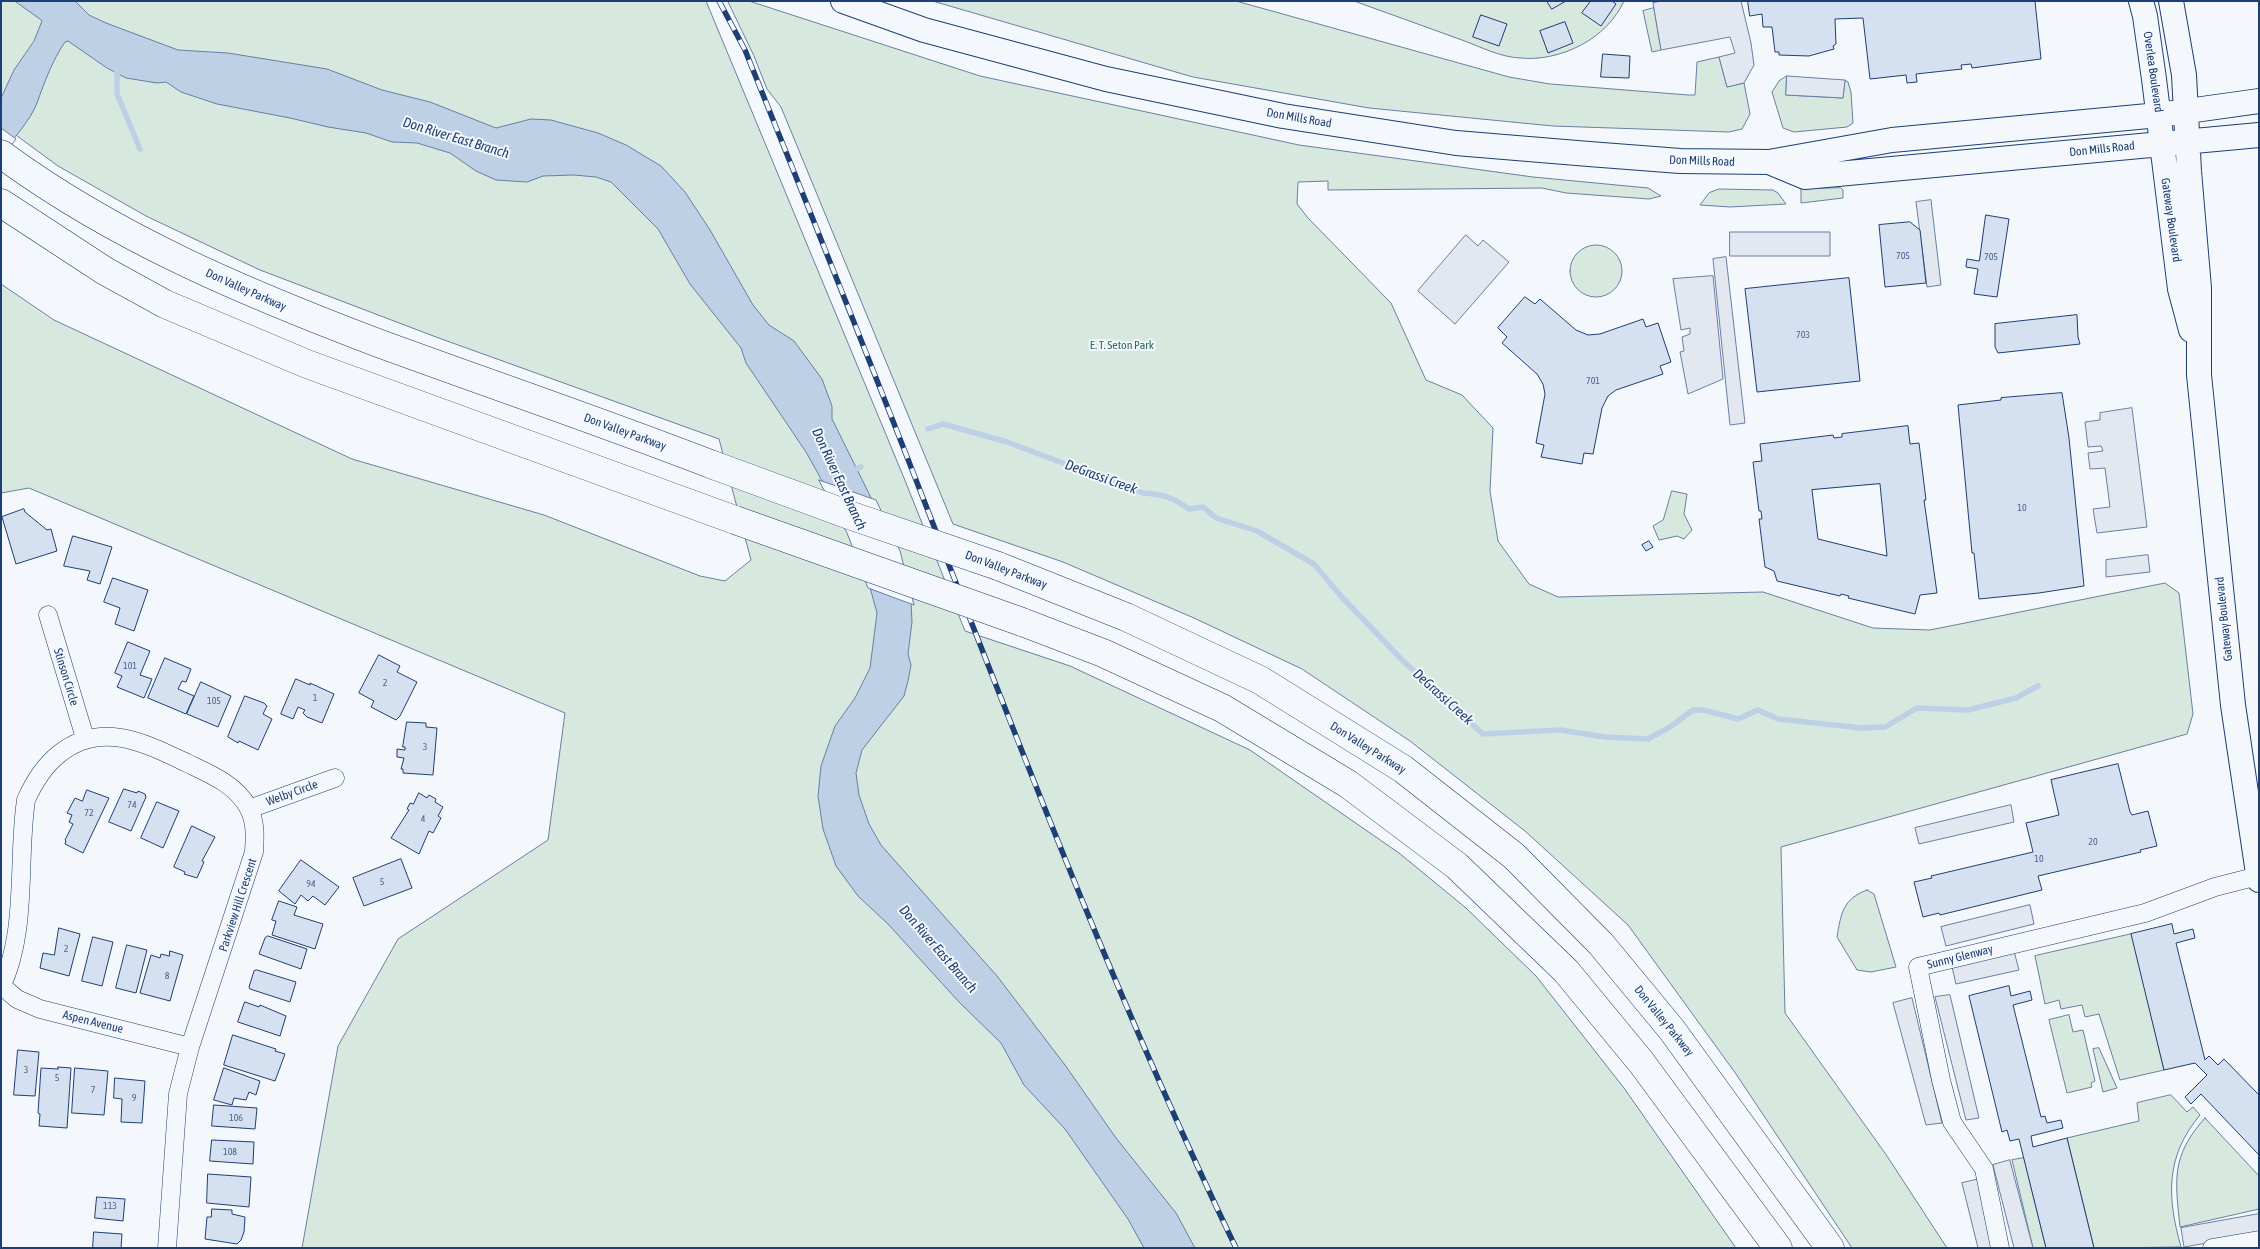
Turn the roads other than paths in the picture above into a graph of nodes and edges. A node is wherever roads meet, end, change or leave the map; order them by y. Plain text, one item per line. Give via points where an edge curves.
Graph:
1 (842, 1) edge
2 (2141, 1) edge
3 (2171, 1) edge
4 (2259, 101) edge
5 (2186, 112) junction
6 (2159, 114) junction
7 (2259, 135) edge
8 (2187, 142) junction
9 (2162, 143) junction
10 (1, 154) edge
11 (1769, 162) junction
12 (9, 209) edge
13 (2197, 356) junction
14 (48, 615) dead end
15 (85, 738) junction
16 (335, 778) dead end
17 (250, 809) junction
18 (2258, 878) edge
19 (1, 986) edge
20 (190, 1047) junction
21 (2259, 1240) edge
22 (167, 1248) edge
23 (1778, 1248) edge
24 (1830, 1248) edge
25 (2000, 1248) edge
26 (2212, 1248) edge

1 - 11 main road, Don Mills Road via 924,30 1106,80 1283,116 1456,143 1663,160
2 - 6 main road, Overlea Boulevard
3 - 5 main road via 2184,75
4 - 5 main road, Don Mills Road
5 - 6 main road, Don Mills Road
5 - 8 main road
6 - 9 main road, Overlea Boulevard
6 - 11 main road, Don Mills Road via 1892,140
7 - 8 main road, Don Mills Road
8 - 9 main road, Don Mills Road
8 - 13 main road, Gateway Boulevard via 2199,288
9 - 11 main road, Don Mills Road via 1805,176
9 - 13 main road, Gateway Boulevard via 2180,289
10 - 24 highway, Don Valley Parkway, bridge via 41,183 146,243 228,283 320,321 852,516 998,566 1126,617 1260,680 1403,769 1514,856 1601,944 1672,1030
12 - 23 highway, bridge via 106,271 166,304 307,364 1022,622 1103,653 1222,708 1348,784 1457,866 1566,971 1642,1062
13 - 18 main road, Gateway Boulevard via 2233,705
14 - 15 street, Stinson Circle
15 - 17 street via 102,736 152,746 223,780
15 - 19 street via 70,745 44,769 32,784 26,800 17,930 12,961
16 - 17 street, Welby Circle
17 - 20 street, Parkview Hill Crescent via 254,822 254,852
18 - 25 street, Sunny Glenway via 2216,887 2145,913 1918,967 1952,1122 1984,1169
19 - 20 street, Aspen Avenue via 17,999 40,1009
20 - 22 street, Parkview Hill Crescent via 178,1094
21 - 26 street

